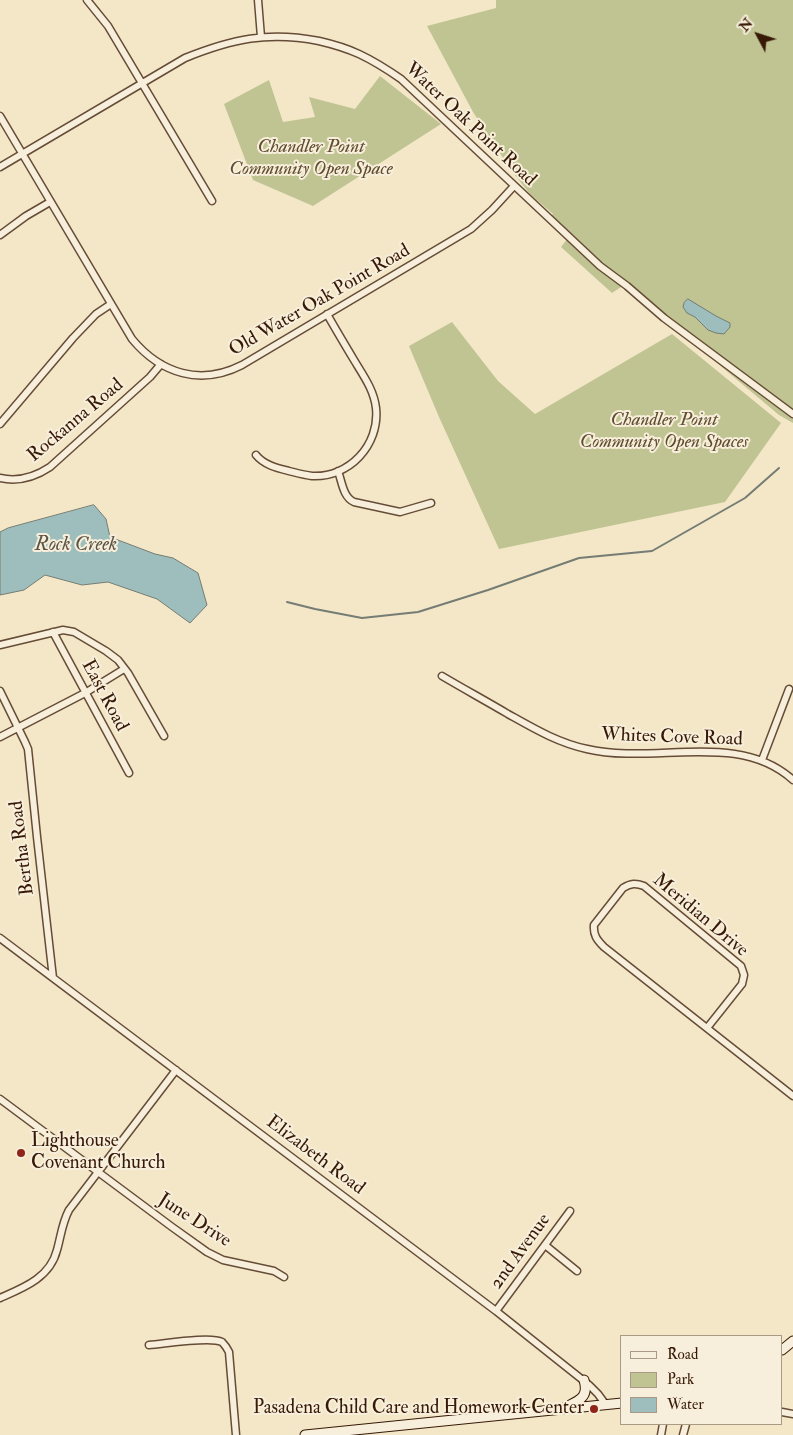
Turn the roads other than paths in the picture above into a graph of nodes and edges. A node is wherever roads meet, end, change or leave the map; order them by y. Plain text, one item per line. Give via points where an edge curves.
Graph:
1 (87, 0) edge
2 (258, 0) edge
3 (261, 37) junction
4 (142, 84) junction
5 (0, 116) edge
6 (23, 155) junction
7 (0, 167) edge
8 (514, 186) junction
9 (212, 201) dead end
10 (50, 202) junction
11 (0, 235) edge
12 (111, 304) junction
13 (327, 314) junction
14 (161, 364) junction
15 (793, 414) edge
16 (0, 424) edge
17 (256, 455) dead end
18 (338, 471) junction
19 (0, 478) edge
20 (431, 503) dead end
21 (53, 632) junction
22 (0, 645) edge
23 (124, 669) junction
24 (442, 676) dead end
25 (789, 689) dead end
26 (0, 691) edge
27 (85, 693) junction
28 (18, 727) junction
29 (164, 736) dead end
30 (0, 737) edge
31 (762, 760) junction
32 (129, 773) dead end
33 (793, 780) edge
34 (0, 938) edge
35 (53, 978) junction
36 (707, 1028) junction
37 (176, 1070) junction
38 (793, 1096) edge
39 (0, 1099) edge
40 (98, 1172) junction
41 (570, 1211) dead end
42 (544, 1245) junction
43 (577, 1270) dead end
44 (284, 1278) dead end
45 (0, 1298) edge
46 (496, 1311) junction
47 (793, 1341) edge
48 (149, 1345) dead end
49 (783, 1349) edge
50 (584, 1380) junction
51 (620, 1403) edge
52 (606, 1405) junction
53 (563, 1408) junction
54 (380, 1432) edge
55 (236, 1435) edge
56 (305, 1435) edge

1 - 4 street via 108,26
2 - 3 street
3 - 4 street, Water Oak Point Road via 211,47 185,58
3 - 8 street, Water Oak Point Road via 295,37 328,43 358,53 383,67 402,79
4 - 6 street, Water Oak Point Road
4 - 9 street
5 - 6 street, Old Water Oak Point Road
6 - 7 street, Water Oak Point Road
6 - 10 street, Old Water Oak Point Road
8 - 13 street, Old Water Oak Point Road via 471,228
8 - 15 street, Water Oak Point Road via 600,266 671,324
10 - 11 street
10 - 12 street, Old Water Oak Point Road
12 - 14 street, Old Water Oak Point Road via 132,339
12 - 16 street via 96,314 73,338
13 - 14 street, Old Water Oak Point Road via 242,365 222,373 185,374
13 - 18 street via 367,381 376,408 375,427 366,450
14 - 19 street, Rockanna Road via 50,467 28,478
17 - 18 street via 268,465 305,475
18 - 20 street via 350,501 400,512
21 - 22 street
21 - 23 street via 74,632 110,654
21 - 27 street, East Road
23 - 27 street
23 - 29 street
24 - 31 street, Whites Cove Road via 543,734 586,749 624,754 729,753
25 - 31 street
26 - 28 street, Bertha Road
27 - 28 street
27 - 32 street, East Road
28 - 30 street
28 - 35 street, Bertha Road via 28,749
31 - 33 street, Whites Cove Road
34 - 35 street, Elizabeth Road
35 - 37 street, Elizabeth Road
36 - 36 street, Meridian Drive via 595,937 593,931 597,920 629,884 644,886 741,966 742,984
36 - 38 street, Meridian Drive
37 - 40 street
37 - 46 street, Elizabeth Road
39 - 40 street, June Drive
40 - 44 street, June Drive via 207,1252 222,1260 274,1271
40 - 45 street via 69,1210 52,1263 36,1280
41 - 42 street, 2nd Avenue
42 - 43 street
42 - 46 street, 2nd Avenue
46 - 50 street, Elizabeth Road
47 - 49 main road
48 - 55 street via 205,1340 216,1340 225,1345 229,1352
50 - 52 street, Elizabeth Road
50 - 53 main road via 585,1394
51 - 52 main road
52 - 53 main road
53 - 54 main road
54 - 56 main road

